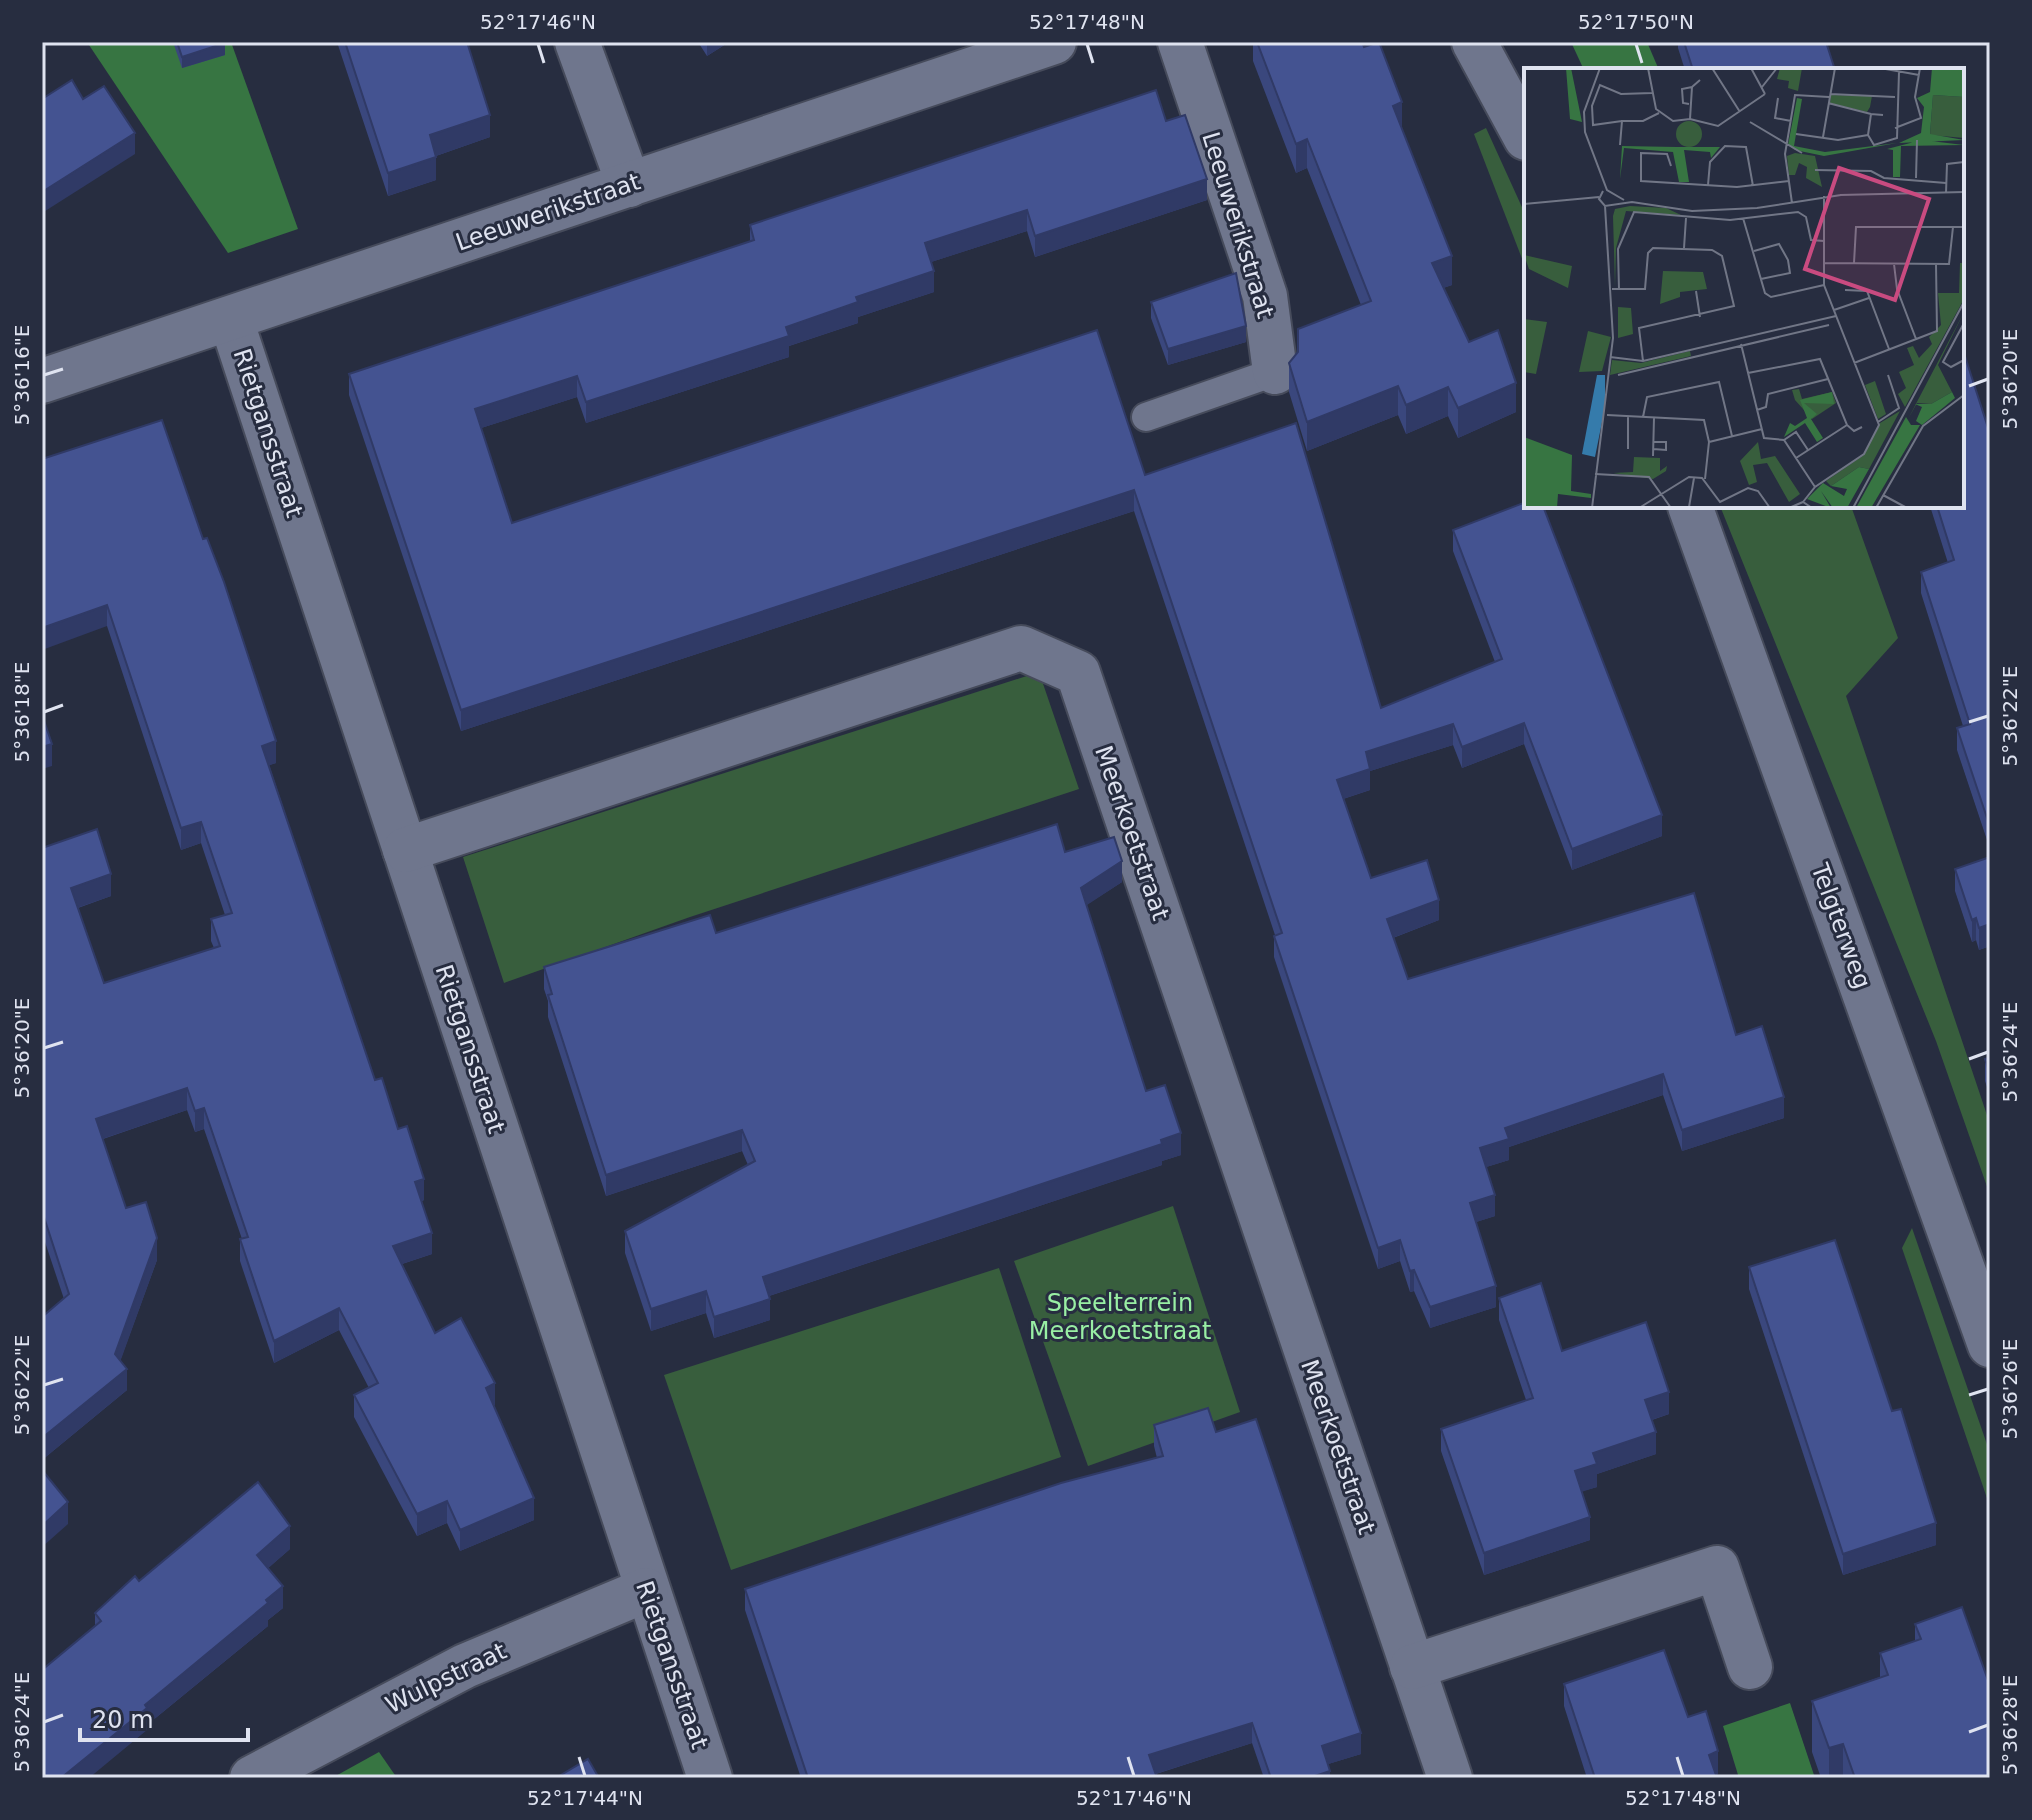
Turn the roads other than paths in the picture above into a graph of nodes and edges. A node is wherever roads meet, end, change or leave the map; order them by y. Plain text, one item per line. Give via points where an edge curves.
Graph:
1 (577, 42) edge
2 (1054, 42) edge
3 (1180, 42) edge
4 (1474, 42) edge
5 (1510, 42) edge
6 (1524, 85) edge
7 (1524, 134) edge
8 (629, 185) junction
9 (231, 320) junction
10 (1275, 372) joint
11 (42, 381) edge
12 (1146, 417) dead end
13 (1691, 508) edge
14 (405, 850) junction
15 (1990, 1345) edge
16 (646, 1590) junction
17 (1412, 1667) junction
18 (1750, 1667) dead end
19 (252, 1778) edge
20 (710, 1778) edge
21 (1450, 1778) edge

1 - 8 street
2 - 8 street, Leeuwerikstraat
3 - 10 street, Leeuwerikstraat via 1265,296
4 - 7 street
5 - 6 street
8 - 9 street, Leeuwerikstraat
9 - 11 street, Leeuwerikstraat
9 - 14 street, Rietgansstraat
10 - 12 lane, Leeuwerikstraat
13 - 15 street, Telgterweg
14 - 16 street, Rietgansstraat
14 - 17 street, Meerkoetstraat via 1021,648 1078,673
16 - 19 street, Wulpstraat via 465,1666
16 - 20 street, Rietgansstraat
17 - 18 street via 1717,1568
17 - 21 street, Meerkoetstraat

